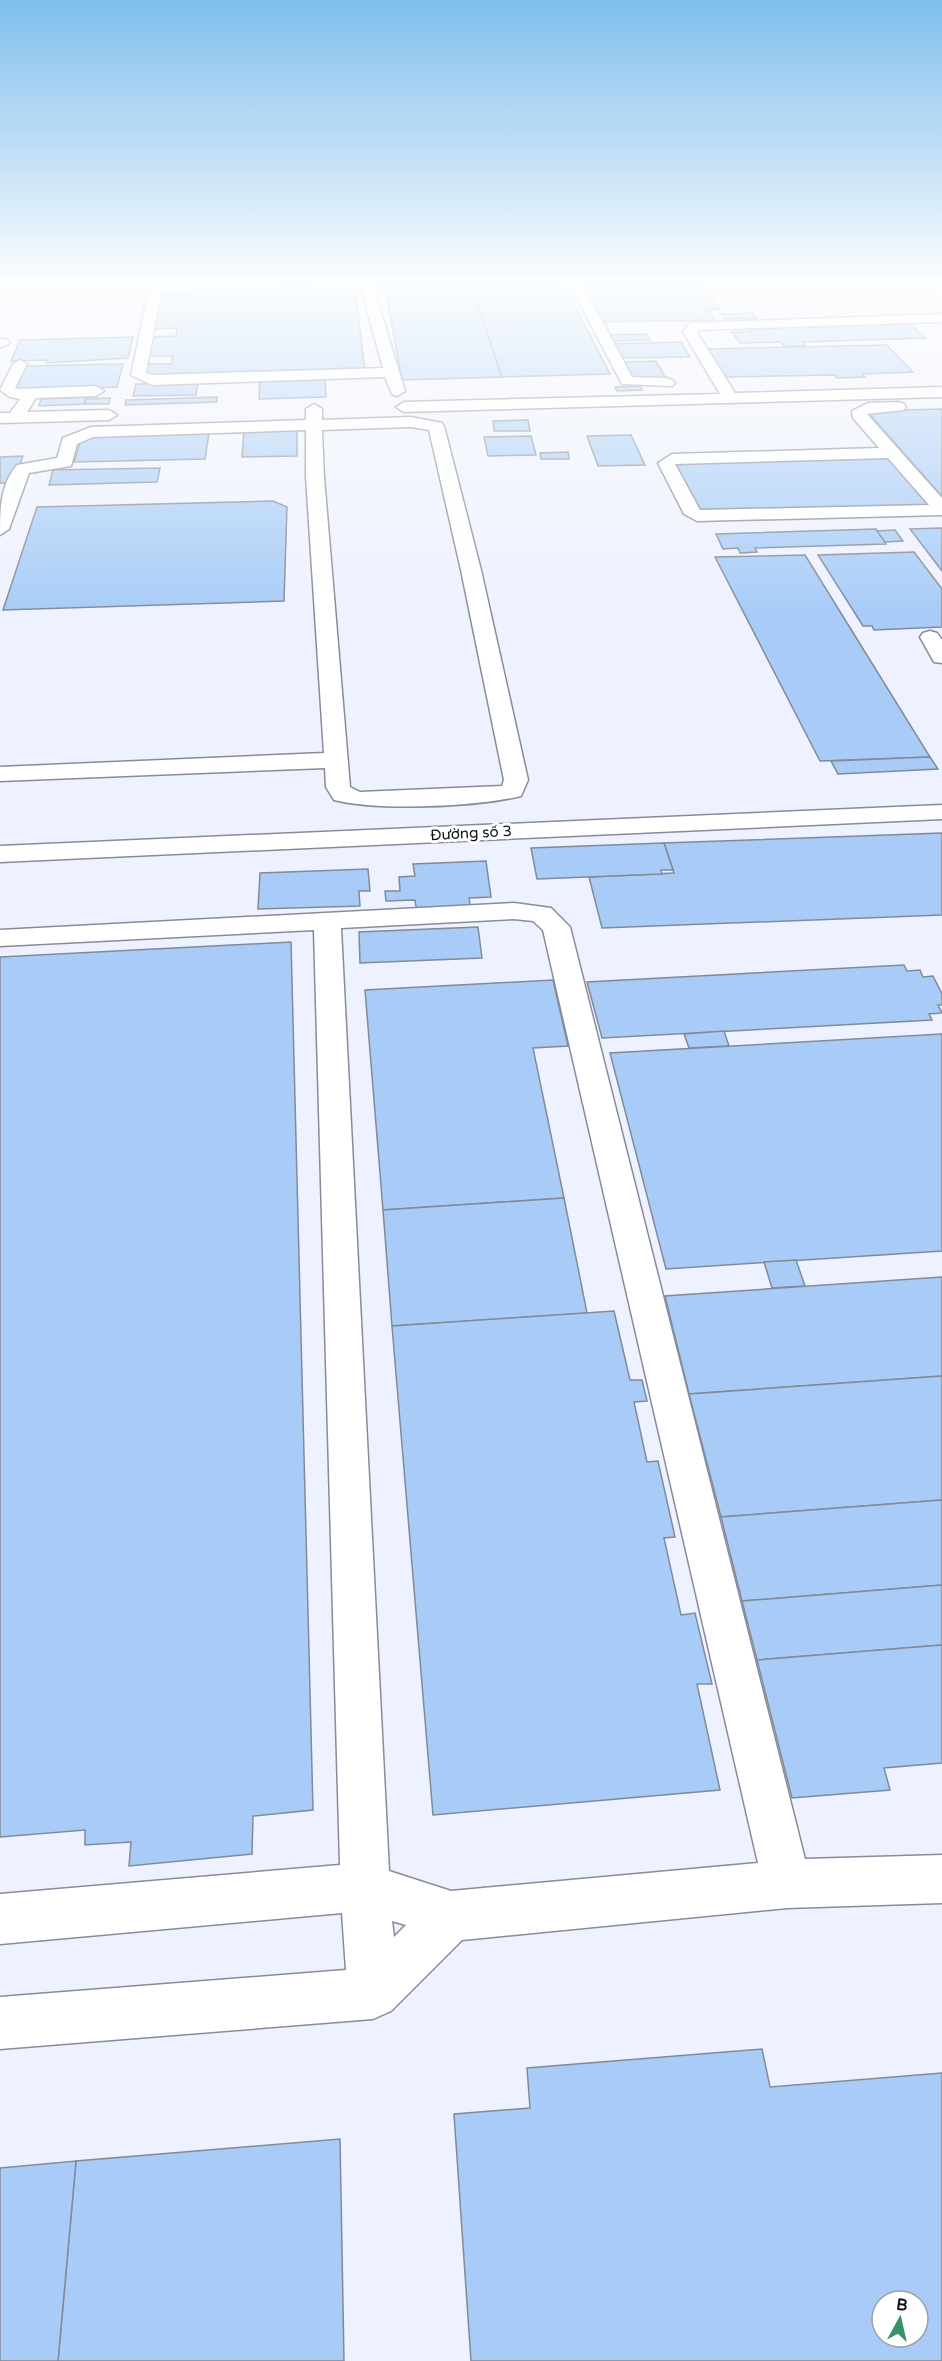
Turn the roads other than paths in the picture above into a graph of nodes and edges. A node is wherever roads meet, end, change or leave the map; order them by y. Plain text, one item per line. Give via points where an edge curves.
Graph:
1 (14, 393) edge
2 (49, 393) edge
3 (398, 393) edge
4 (727, 393) edge
5 (900, 393) edge
6 (32, 394) junction
7 (730, 398) junction
8 (402, 407) junction
9 (942, 407) edge
10 (122, 415) dead end
11 (310, 415) junction
12 (7, 418) edge
13 (893, 453) junction
14 (942, 509) edge
15 (0, 529) edge
16 (930, 637) dead end
17 (942, 657) edge
18 (336, 760) junction
19 (0, 774) edge
20 (942, 812) edge
21 (0, 855) edge
22 (327, 921) junction
23 (0, 938) edge
24 (942, 1879) edge
25 (787, 1884) junction
26 (365, 1887) junction
27 (451, 1916) junction
28 (0, 1919) edge
29 (373, 1993) junction
30 (0, 2022) edge

1 - 6 street
2 - 6 street
3 - 8 street
4 - 7 street
5 - 7 street
6 - 12 street
7 - 8 street
8 - 11 street
9 - 13 street via 860,411 859,415
10 - 12 street
11 - 15 street via 79,435 69,441 65,462 23,470 17,476
11 - 18 street
11 - 18 street via 436,426 516,780 512,790 494,795 360,799 343,795
13 - 14 street
13 - 14 street via 672,459 666,463 697,516
16 - 17 street
18 - 19 street
20 - 21 street, Đường số 3
22 - 23 street
22 - 25 street via 514,911 541,914 556,927
22 - 26 street
24 - 25 street
25 - 27 street
26 - 27 street
26 - 28 street
26 - 29 street
27 - 29 street
29 - 30 street

